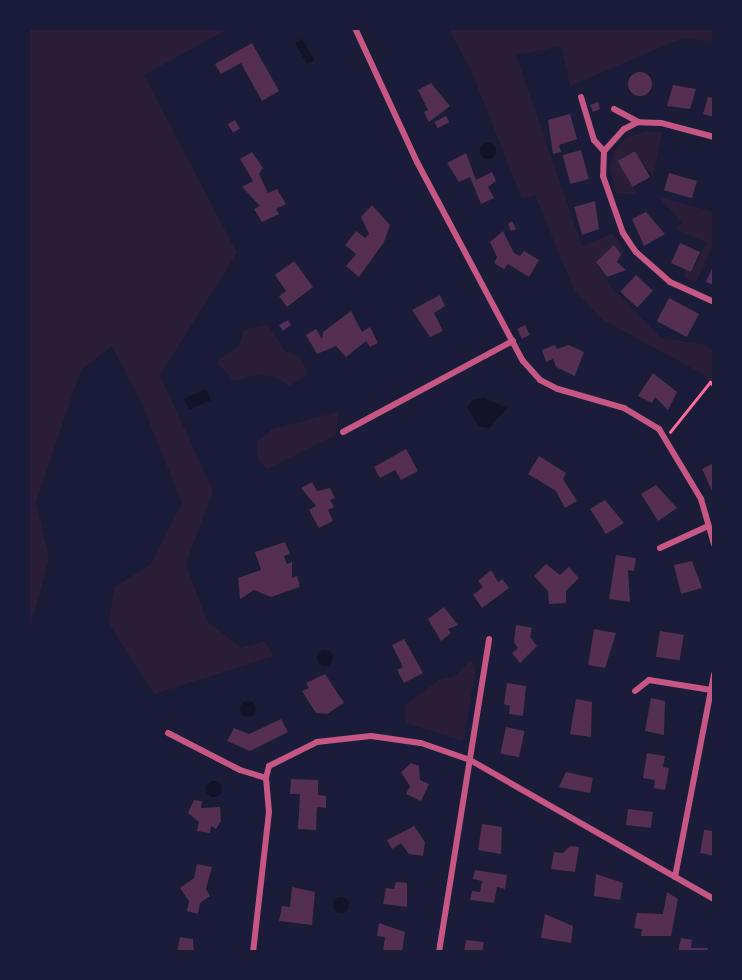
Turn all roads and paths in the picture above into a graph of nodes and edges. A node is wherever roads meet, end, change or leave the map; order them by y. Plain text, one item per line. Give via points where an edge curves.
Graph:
1 (355, 28) edge
2 (581, 97) dead end
3 (614, 109) dead end
4 (638, 122) junction
5 (714, 138) edge
6 (604, 151) junction
7 (714, 302) edge
8 (513, 341) junction
9 (714, 386) edge
10 (342, 432) dead end
11 (665, 436) junction
12 (708, 526) junction
13 (714, 544) edge
14 (660, 548) dead end
15 (489, 639) dead end
16 (714, 674) edge
17 (711, 690) junction
18 (635, 691) dead end
19 (168, 733) dead end
20 (470, 760) junction
21 (266, 778) junction
22 (675, 877) junction
23 (714, 899) edge
24 (253, 952) edge
25 (439, 952) edge

1 - 8 street via 417,162
2 - 6 street via 594,140
3 - 4 street
4 - 5 street via 661,123
4 - 6 street via 624,129
6 - 7 street via 603,176 623,233 636,252 670,282
8 - 10 street
8 - 11 street via 540,380 624,408
9 - 11 path via 710,382
11 - 12 street via 701,499
12 - 13 street
12 - 14 street
15 - 20 street
16 - 17 street
17 - 18 street via 649,680
17 - 22 street
19 - 21 street via 240,770
20 - 21 street via 421,743 371,736 317,742 269,766
20 - 22 street
20 - 25 street
21 - 24 street via 269,812
22 - 23 street

